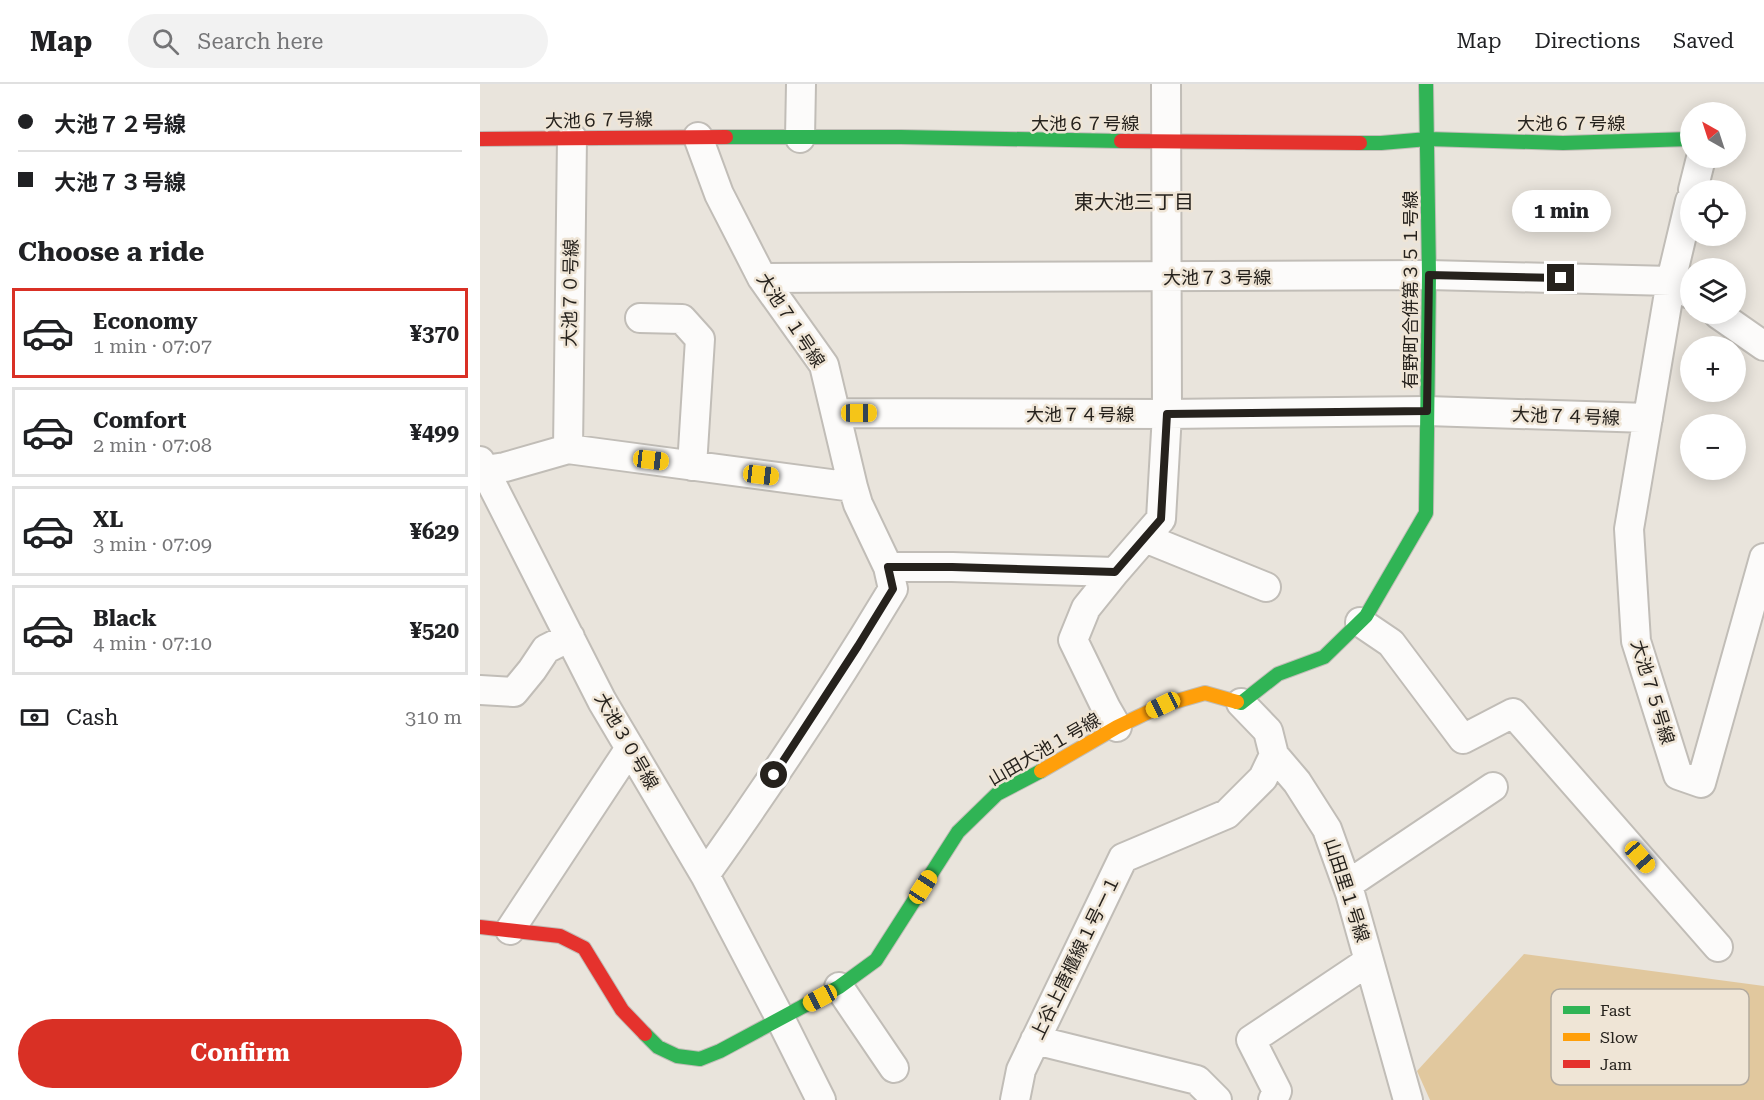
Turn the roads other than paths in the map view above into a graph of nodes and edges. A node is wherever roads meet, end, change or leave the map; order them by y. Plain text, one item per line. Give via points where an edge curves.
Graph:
1 (801, 84) edge
2 (1166, 84) edge
3 (1426, 84) edge
4 (698, 137) junction
5 (572, 138) junction
6 (800, 138) junction
7 (480, 139) edge
8 (1428, 139) junction
9 (1680, 139) edge
10 (1166, 141) junction
11 (1429, 275) junction
12 (1167, 277) junction
13 (762, 278) junction
14 (1680, 288) edge
15 (1680, 292) edge
16 (640, 318) dead end
17 (1732, 324) edge
18 (1764, 346) edge
19 (1427, 411) junction
20 (836, 413) junction
21 (1167, 414) junction
22 (1648, 418) junction
23 (568, 449) junction
24 (692, 466) junction
25 (482, 467) edge
26 (853, 487) junction
27 (1145, 538) junction
28 (1764, 558) edge
29 (888, 567) junction
30 (1115, 572) junction
31 (1266, 587) dead end
32 (1360, 622) junction
33 (570, 637) junction
34 (480, 690) edge
35 (1241, 703) junction
36 (1117, 728) junction
37 (630, 748) junction
38 (1274, 755) junction
39 (1493, 787) dead end
40 (705, 875) junction
41 (1347, 885) junction
42 (480, 927) edge
43 (510, 930) junction
44 (1718, 947) dead end
45 (1369, 961) junction
46 (839, 987) junction
47 (780, 1018) junction
48 (1035, 1040) junction
49 (894, 1068) dead end
50 (821, 1100) edge
51 (1015, 1100) edge
52 (1217, 1100) edge
53 (1273, 1100) edge
54 (1408, 1100) edge

1 - 6 street
2 - 10 street
3 - 8 street, 有野町合併第３５１号線
4 - 5 street, 大池６７号線
4 - 6 street, 大池６７号線
4 - 13 street, 大池７１号線 via 719,194
5 - 7 street, 大池６７号線
5 - 23 street, 大池７０号線
6 - 10 street, 大池６７号線
8 - 9 street, 大池６７号線 via 1563,143
8 - 10 street, 大池６７号線 via 1381,143
8 - 11 street, 有野町合併第３５１号線
10 - 12 street
11 - 12 street, 大池７３号線
11 - 14 street, 大池７３号線
11 - 19 street, 有野町合併第３５１号線
12 - 13 street, 大池７３号線
12 - 21 street
13 - 20 street, 大池７１号線 via 824,365
15 - 22 street, 大池７５号線
16 - 24 street via 682,319 700,339
17 - 18 street
19 - 21 street, 大池７４号線
19 - 22 street, 大池７４号線
19 - 32 street, 有野町合併第３５１号線 via 1426,513
20 - 21 street, 大池７４号線
20 - 26 street, 大池７１号線
21 - 27 street via 1161,519
22 - 28 street, 大池７５号線 via 1629,529 1636,641 1678,775 1701,783
23 - 24 street
23 - 25 street via 505,467
24 - 26 street
25 - 33 street, 大池３０号線
26 - 29 street, 大池７１号線
27 - 30 street
27 - 31 street
29 - 30 street
29 - 40 street via 893,589
30 - 36 street via 1086,608 1073,640
32 - 35 street via 1324,657 1278,674
32 - 44 street via 1391,643 1463,739 1513,713
33 - 34 street via 546,649 514,692
33 - 37 street, 大池３０号線
35 - 36 street, 山田大池１号線 via 1205,693 1163,705
35 - 38 street, 山田里１号線 via 1268,731
36 - 46 street, 山田大池１号線 via 997,794 958,832 876,960
37 - 40 street, 大池３０号線
37 - 43 street
38 - 41 street, 山田里１号線 via 1297,782 1327,830
38 - 48 street, 上谷上唐櫃線１号ー１ via 1263,778 1227,814 1123,858
39 - 41 street
40 - 47 street, 大池３０号線
41 - 45 street, 山田里１号線
42 - 43 street, 山田大池１号線
43 - 47 street, 山田大池１号線 via 560,936 584,948 622,1010 658,1047 677,1056 700,1059
45 - 53 street via 1251,1041 1276,1091
45 - 54 street, 山田里１号線
46 - 47 street, 山田大池１号線
46 - 49 street
47 - 50 street, 大池３０号線
48 - 51 street, 上谷上唐櫃線１号ー１ via 1021,1070
48 - 52 street via 1197,1080

